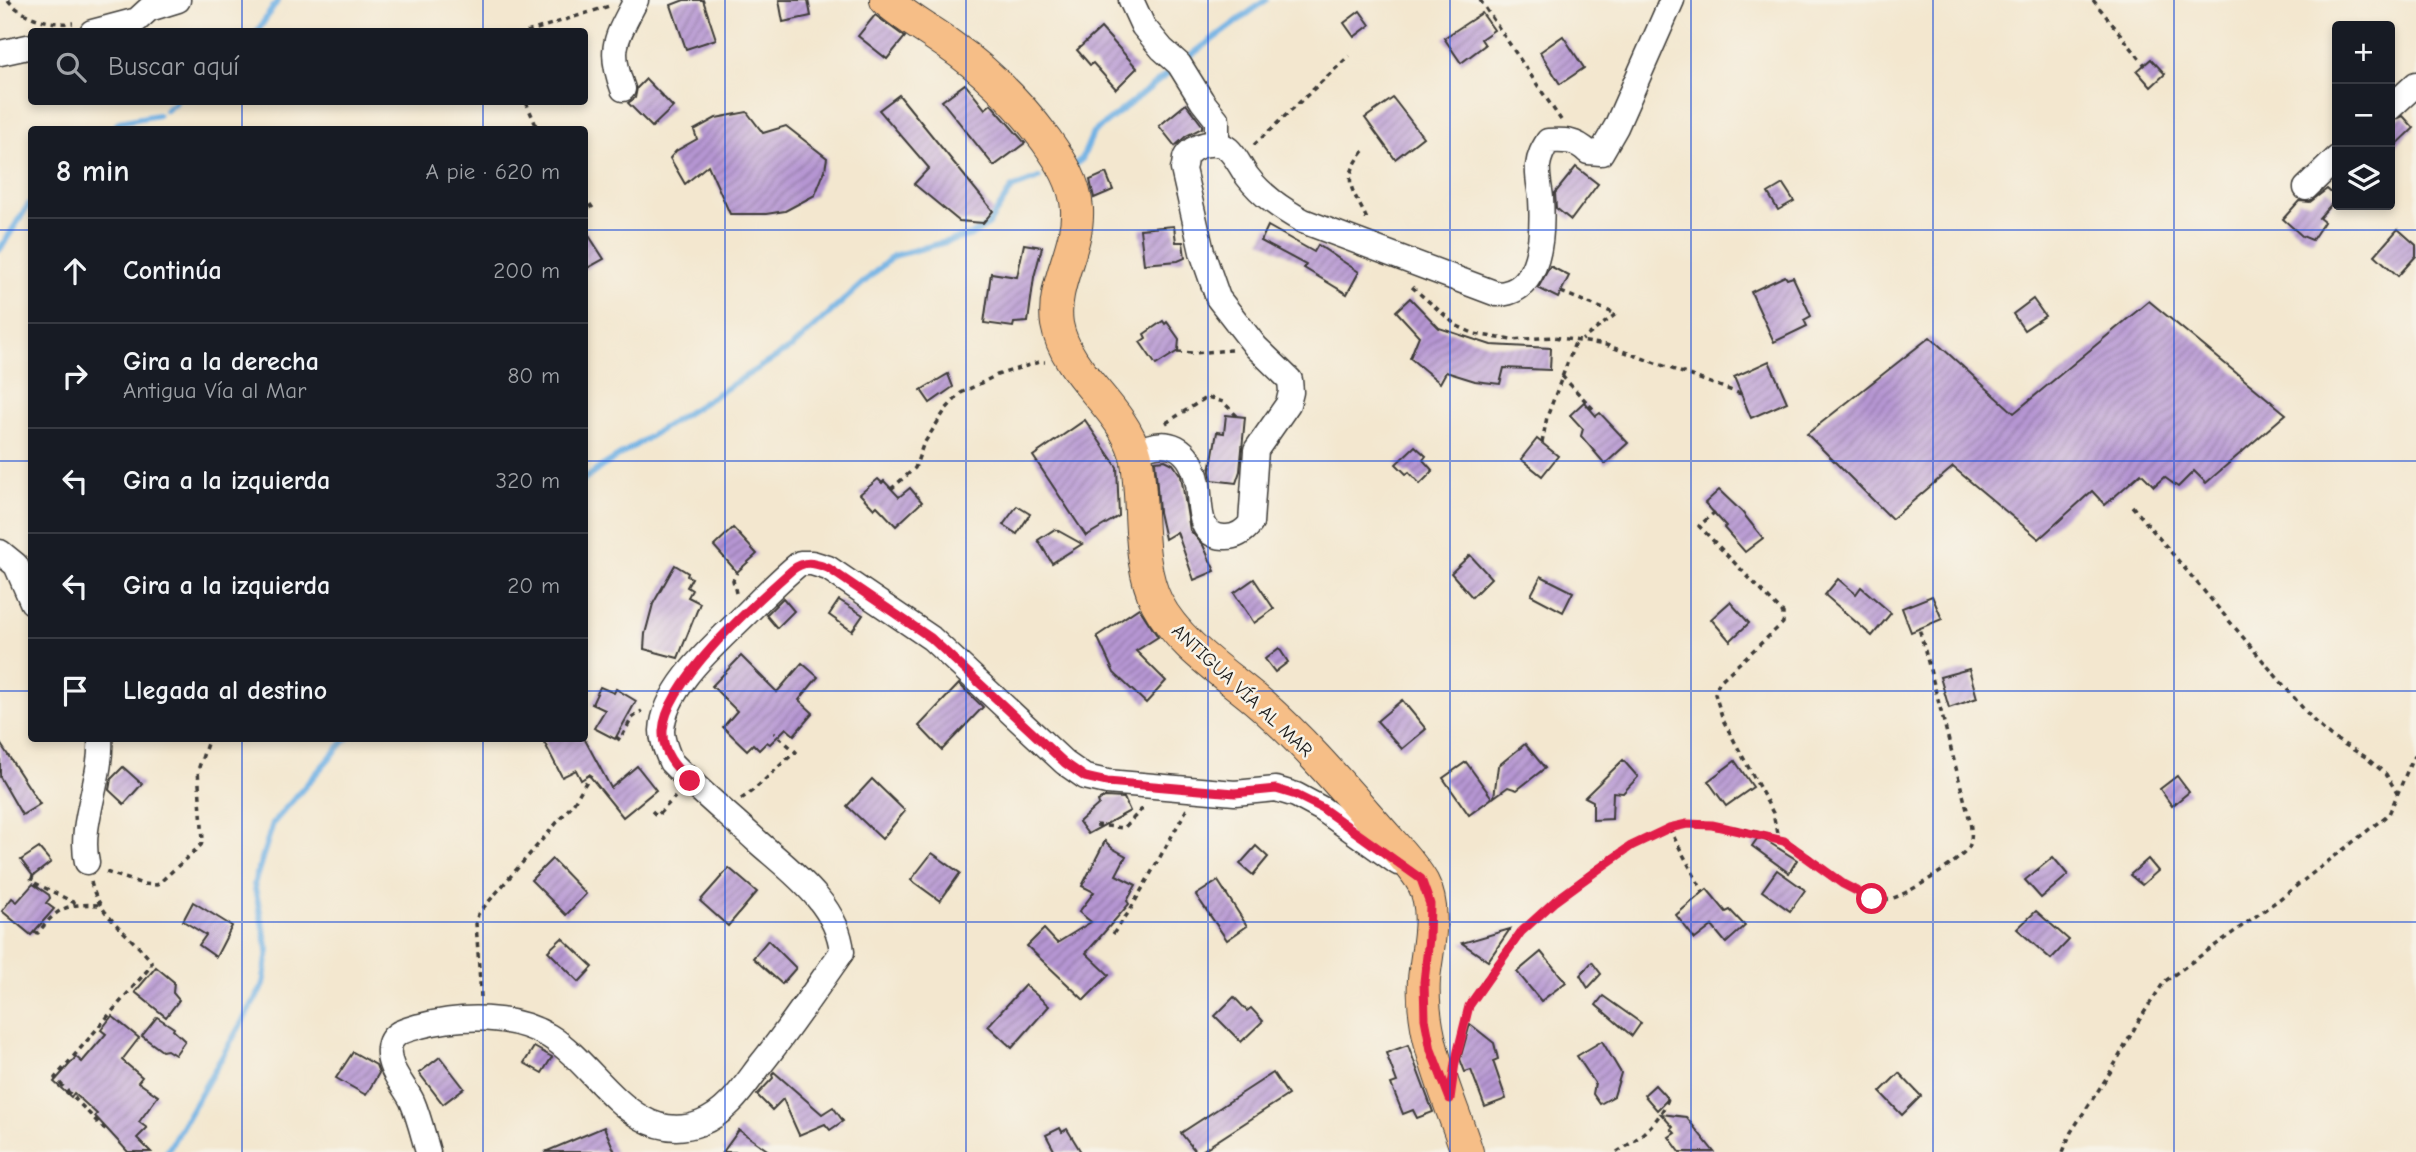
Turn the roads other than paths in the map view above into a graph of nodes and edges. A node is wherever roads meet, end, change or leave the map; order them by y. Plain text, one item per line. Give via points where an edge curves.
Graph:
1 (178, 0) edge
2 (886, 0) edge
3 (1131, 0) edge
4 (1672, 0) edge
5 (627, 2) edge
6 (88, 27) edge
7 (28, 47) edge
8 (0, 53) edge
9 (2416, 84) edge
10 (623, 89) dead end
11 (2395, 103) edge
12 (1217, 143) junction
13 (2332, 163) edge
14 (2306, 188) dead end
15 (1143, 448) junction
16 (0, 552) edge
17 (28, 593) edge
18 (100, 742) edge
19 (87, 862) road end
20 (1421, 879) junction
21 (428, 1152) edge
22 (1467, 1152) edge

1 - 6 street via 149,9 137,20
2 - 15 main road, ANTIGUA VÍA AL MAR via 1000,85 1022,108 1070,177 1077,209 1057,324 1076,365
3 - 12 street via 1143,26 1180,64 1217,120
4 - 12 street via 1601,153 1588,152 1570,141 1548,141 1541,152 1537,168 1541,198 1538,249 1530,275 1516,292 1497,294 1303,221 1283,210 1249,178 1228,148
5 - 10 street via 614,65
7 - 8 street
9 - 11 street
12 - 15 street via 1190,153 1183,169 1202,252 1218,298 1290,380 1291,392 1288,404 1256,450 1251,523 1245,532 1227,538 1212,534 1201,519 1198,484 1181,449 1168,444
13 - 14 street
15 - 20 main road, ANTIGUA VÍA AL MAR via 1147,579 1158,606 1192,645 1265,707 1337,780
16 - 17 street via 16,565
18 - 19 street
20 - 21 street via 1322,808 1296,795 1276,789 1233,793 1085,777 931,638 828,568 800,563 705,654 682,683 664,723 664,746 671,762 690,781 808,886 835,925 842,952 746,1085 718,1114 684,1127 654,1124 635,1114 563,1046 529,1027 483,1019 442,1021 400,1031 392,1037 390,1060 416,1112
20 - 22 main road, ANTIGUA VÍA AL MAR via 1430,904 1425,1019 1431,1050

